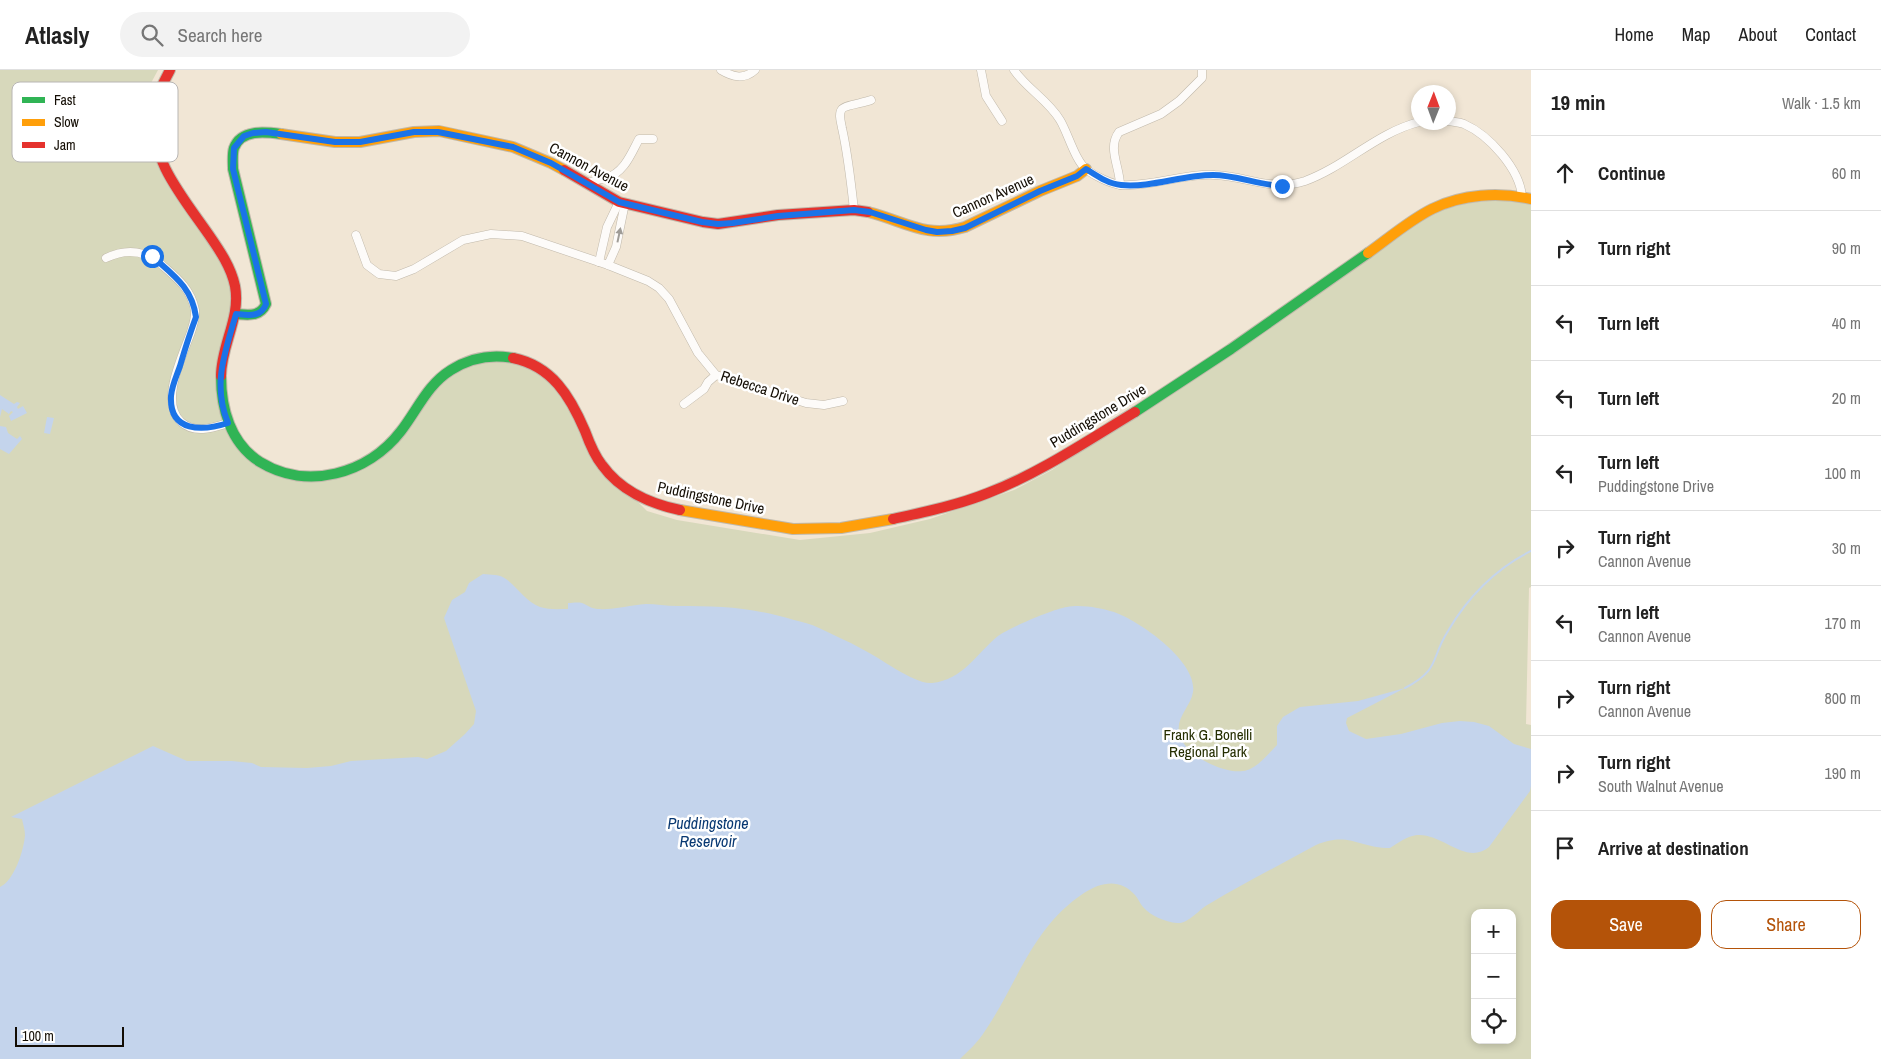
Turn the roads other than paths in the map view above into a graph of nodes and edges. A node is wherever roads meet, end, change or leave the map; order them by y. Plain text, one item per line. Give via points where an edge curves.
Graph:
1 (170, 70) edge
2 (721, 70) edge
3 (755, 70) edge
4 (981, 70) edge
5 (1014, 70) edge
6 (1202, 70) edge
7 (163, 82) edge
8 (871, 100) dead end
9 (1002, 122) dead end
10 (1456, 123) edge
11 (1411, 124) edge
12 (653, 139) dead end
13 (162, 162) edge
14 (1086, 169) junction
15 (587, 184) junction
16 (1120, 185) junction
17 (1527, 198) edge
18 (622, 202) junction
19 (854, 210) junction
20 (356, 235) dead end
21 (106, 258) dead end
22 (600, 262) junction
23 (608, 265) junction
24 (236, 314) junction
25 (716, 375) junction
26 (843, 400) dead end
27 (684, 404) dead end
28 (228, 423) junction

1 - 7 street, Puddingstone Drive
2 - 3 street via 740,77
4 - 9 street via 986,96
5 - 14 street via 1060,120
6 - 16 street via 1202,78 1179,101 1161,114 1116,134 1113,149
8 - 19 street via 842,108 840,116
10 - 17 street via 1478,131 1493,145 1507,161
11 - 16 street via 1385,134 1338,165 1293,184 1272,186 1214,175
12 - 15 street via 639,139 625,166 617,173
13 - 24 street, Puddingstone Drive via 227,263 234,279
14 - 16 street
14 - 19 street, Cannon Avenue via 965,228 952,231 926,230
15 - 18 street, Cannon Avenue
15 - 24 street, Cannon Avenue via 513,147 438,132 414,132 360,142 335,142 266,132 244,136 234,148 233,169 266,304 255,315
17 - 28 street, Puddingstone Drive via 1506,195 1466,199 1435,208 1195,374 1015,482 957,504 886,521 840,528 793,529 669,508 642,498 603,467 571,399 555,378 531,364 510,357 470,360 443,375 422,397 399,435 382,451 343,473 301,477 280,473 244,450
18 - 19 street, Cannon Avenue via 718,224
18 - 22 street via 607,227
23 -> 18 street via 616,247
20 - 22 street, Rebecca Drive via 367,265 379,274 396,276 463,240 491,234 522,236
21 - 28 street via 124,251 152,256 182,283 191,298 196,317 173,387 173,410 192,428
22 - 23 street, Rebecca Drive
23 - 25 street, Rebecca Drive via 648,281 669,298 698,353
24 - 28 street, Puddingstone Drive via 220,377 221,402
25 - 26 street, Rebecca Drive via 806,403 824,405
25 - 27 street

